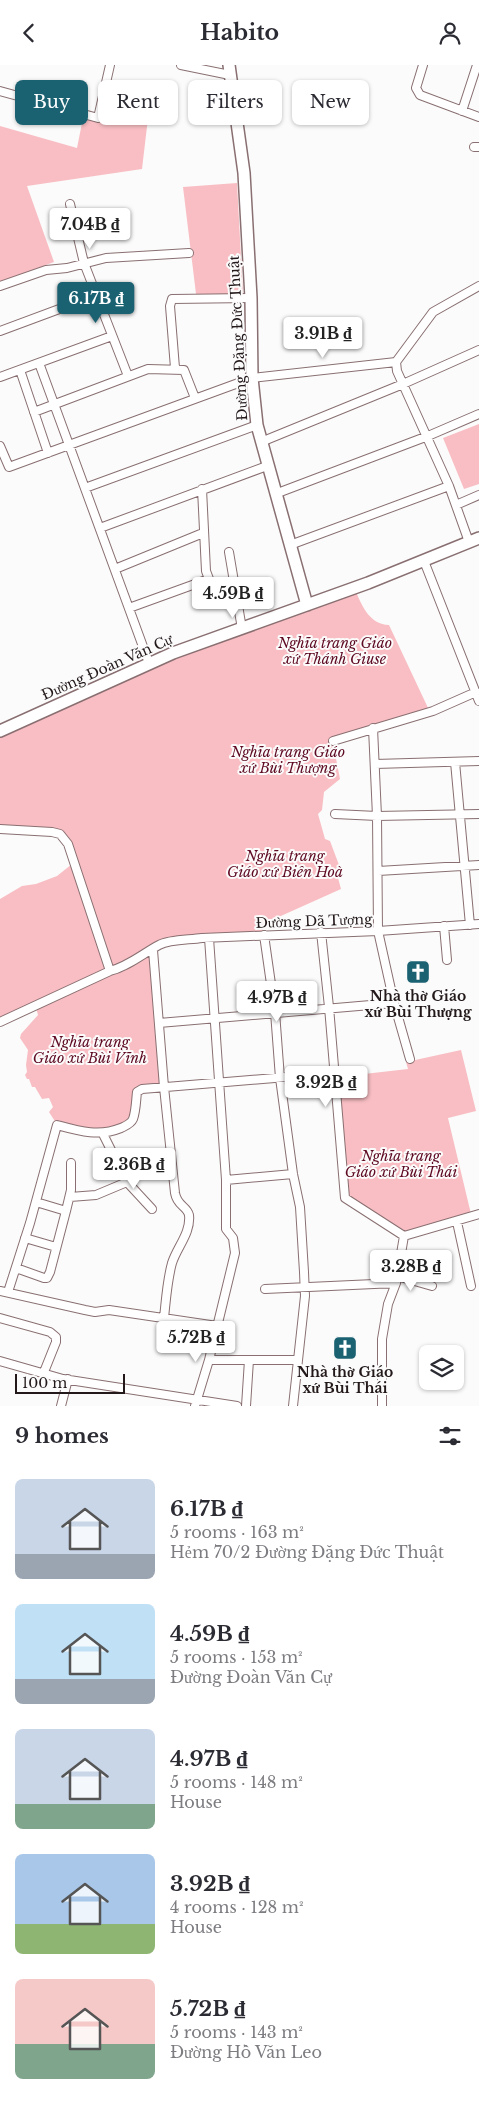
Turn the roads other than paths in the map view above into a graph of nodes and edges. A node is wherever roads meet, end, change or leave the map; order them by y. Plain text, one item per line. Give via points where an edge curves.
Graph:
1 (110, 65) edge
2 (181, 65) edge
3 (423, 65) edge
4 (477, 66) edge
5 (230, 70) edge
6 (0, 91) edge
7 (462, 111) junction
8 (479, 117) edge
9 (70, 204) dead end
10 (189, 253) dead end
11 (84, 263) junction
12 (479, 286) edge
13 (0, 287) edge
14 (96, 295) junction
15 (251, 298) junction
16 (0, 331) edge
17 (112, 336) junction
18 (479, 350) edge
19 (396, 362) junction
20 (39, 363) junction
21 (175, 369) junction
22 (20, 370) junction
23 (128, 376) junction
24 (0, 377) edge
25 (252, 378) junction
26 (403, 384) junction
27 (196, 398) junction
28 (54, 404) junction
29 (34, 412) junction
30 (479, 413) edge
31 (257, 425) junction
32 (428, 436) junction
33 (261, 442) junction
34 (69, 445) junction
35 (0, 446) edge
36 (48, 453) junction
37 (267, 466) junction
38 (449, 486) junction
39 (85, 488) junction
40 (202, 489) junction
41 (275, 494) junction
42 (479, 495) edge
43 (456, 505) junction
44 (100, 528) junction
45 (203, 533) junction
46 (474, 540) edge
47 (290, 545) junction
48 (229, 552) dead end
49 (424, 561) junction
50 (115, 569) junction
51 (209, 579) junction
52 (218, 603) dead end
53 (307, 605) junction
54 (129, 607) junction
55 (242, 629) junction
56 (149, 663) junction
57 (476, 688) edge
58 (479, 701) edge
59 (373, 728) junction
60 (0, 731) edge
61 (332, 741) dead end
62 (479, 761) edge
63 (456, 762) junction
64 (375, 764) junction
65 (335, 814) dead end
66 (479, 814) edge
67 (460, 815) junction
68 (377, 816) junction
69 (0, 829) edge
70 (479, 865) edge
71 (465, 866) junction
72 (378, 871) junction
73 (479, 924) edge
74 (470, 925) junction
75 (444, 926) junction
76 (378, 931) junction
77 (321, 933) junction
78 (264, 935) junction
79 (209, 938) junction
80 (153, 950) junction
81 (447, 960) dead end
82 (110, 971) junction
83 (394, 1003) junction
84 (329, 1007) junction
85 (275, 1012) junction
86 (215, 1018) junction
87 (0, 1022) edge
88 (159, 1023) junction
89 (410, 1059) dead end
90 (335, 1073) junction
91 (280, 1078) junction
92 (219, 1082) junction
93 (164, 1087) junction
94 (103, 1134) junction
95 (71, 1163) dead end
96 (293, 1174) junction
97 (226, 1180) junction
98 (126, 1182) junction
99 (70, 1197) junction
100 (36, 1202) junction
101 (152, 1209) dead end
102 (66, 1211) junction
103 (479, 1214) edge
104 (457, 1222) junction
105 (404, 1236) junction
106 (25, 1238) junction
107 (56, 1247) junction
108 (16, 1268) junction
109 (396, 1279) junction
110 (305, 1286) junction
111 (432, 1286) dead end
112 (471, 1286) dead end
113 (265, 1289) dead end
114 (4, 1291) edge
115 (0, 1318) edge
116 (164, 1318) junction
117 (217, 1325) junction
118 (209, 1360) junction
119 (250, 1360) junction
120 (297, 1360) junction
121 (0, 1361) edge
122 (44, 1373) junction
123 (68, 1379) junction
124 (196, 1404) edge
125 (61, 1406) edge
126 (237, 1406) edge
127 (246, 1406) edge
128 (293, 1406) edge
129 (382, 1406) edge

1 - 6 street via 98,118
2 - 5 street
3 - 7 street via 416,88 418,93
4 - 7 street
5 - 15 street, Đường Đặng Đức Thuật via 244,173
7 - 8 street
9 - 11 street
10 - 11 street via 130,256
11 - 13 street via 46,270
11 - 14 street
12 - 19 street via 432,312
14 - 16 street
14 - 17 street
15 - 21 street via 172,299
15 - 25 street, Đường Đặng Đức Thuật
17 - 20 street
17 - 23 street
18 - 26 street
19 - 25 street
19 - 26 street
20 - 22 street
20 - 28 street
21 - 23 street via 148,369
21 - 27 street via 184,370
22 - 24 street
22 - 29 street
23 - 28 street
25 - 27 street
25 - 31 street, Đường Đặng Đức Thuật
26 - 32 street
26 - 33 street
27 - 34 street
28 - 29 street
28 - 34 street
29 - 36 street
30 - 32 street
31 - 33 street, Đường Đặng Đức Thuật
31 - 39 street
32 - 38 street
32 - 41 street
33 - 37 street, Đường Đặng Đức Thuật
34 - 36 street
34 - 39 street
35 - 36 street via 8,467
37 - 40 street
37 - 41 street, Đường Đặng Đức Thuật
38 - 43 street
38 - 47 street
39 - 44 street
40 - 44 street
40 - 45 street
41 - 47 street, Đường Đặng Đức Thuật
42 - 43 street
43 - 46 street
44 - 50 street
45 - 50 street
45 - 51 street
46 - 49 street, Đường Đoàn Văn Cự
47 - 53 street, Đường Đặng Đức Thuật
48 - 55 street
49 - 53 street, Đường Đoàn Văn Cự
49 - 57 street
50 - 54 street
51 - 52 street
51 - 54 street
53 - 55 street, Đường Đoàn Văn Cự
54 - 56 street
55 - 56 street, Đường Đoàn Văn Cự
56 - 60 street, Đường Đoàn Văn Cự
57 - 58 street
57 - 59 street via 434,711
59 - 61 street
59 - 64 street
62 - 63 street
63 - 64 street
63 - 67 street
64 - 68 street
65 - 68 street
66 - 67 street
67 - 68 street
67 - 71 street
68 - 72 street
69 - 82 street via 52,832 63,837
70 - 71 street
71 - 72 street
71 - 74 street
72 - 76 street
73 - 74 street, Đường Dã Tượng
74 - 75 street, Đường Dã Tượng
75 - 76 street, Đường Dã Tượng
75 - 81 street
76 - 77 street, Đường Dã Tượng
76 - 83 street
77 - 78 street, Đường Dã Tượng
77 - 84 street
78 - 79 street, Đường Dã Tượng
78 - 85 street
79 - 80 street, Đường Dã Tượng via 164,943
79 - 86 street
80 - 82 street, Đường Dã Tượng
80 - 88 street
82 - 87 street, Đường Dã Tượng
83 - 84 street
83 - 89 street
84 - 85 street
84 - 90 street
85 - 86 street
85 - 91 street
86 - 88 street
86 - 92 street
88 - 93 street
90 - 91 street
90 - 105 street via 345,1198
91 - 92 street
91 - 96 street
92 - 93 street
92 - 97 street
93 - 94 street via 139,1091 131,1122
93 - 116 street via 176,1201 189,1217 187,1233 171,1266
94 - 98 street
94 - 100 street via 57,1125
95 - 99 street
96 - 97 street
96 - 110 street via 300,1207
97 - 117 street via 226,1229 233,1238 235,1253
98 - 99 street via 96,1195
98 - 101 street
99 - 102 street
100 - 102 street
100 - 106 street
102 - 107 street
103 - 104 street
104 - 105 street
104 - 112 street
105 - 109 street
106 - 107 street
106 - 108 street
107 - 108 street via 47,1278
108 - 114 street
109 - 110 street
109 - 111 street
109 - 129 street via 382,1339
110 - 113 street
110 - 120 street
114 - 116 street via 95,1312 108,1310
115 - 122 street via 50,1332 56,1337
116 - 117 street
117 - 118 street
118 - 119 street
118 - 124 street
119 - 120 street
119 - 127 street
120 - 128 street
121 - 122 street
122 - 123 street
123 - 124 street
123 - 125 street
124 - 126 street

